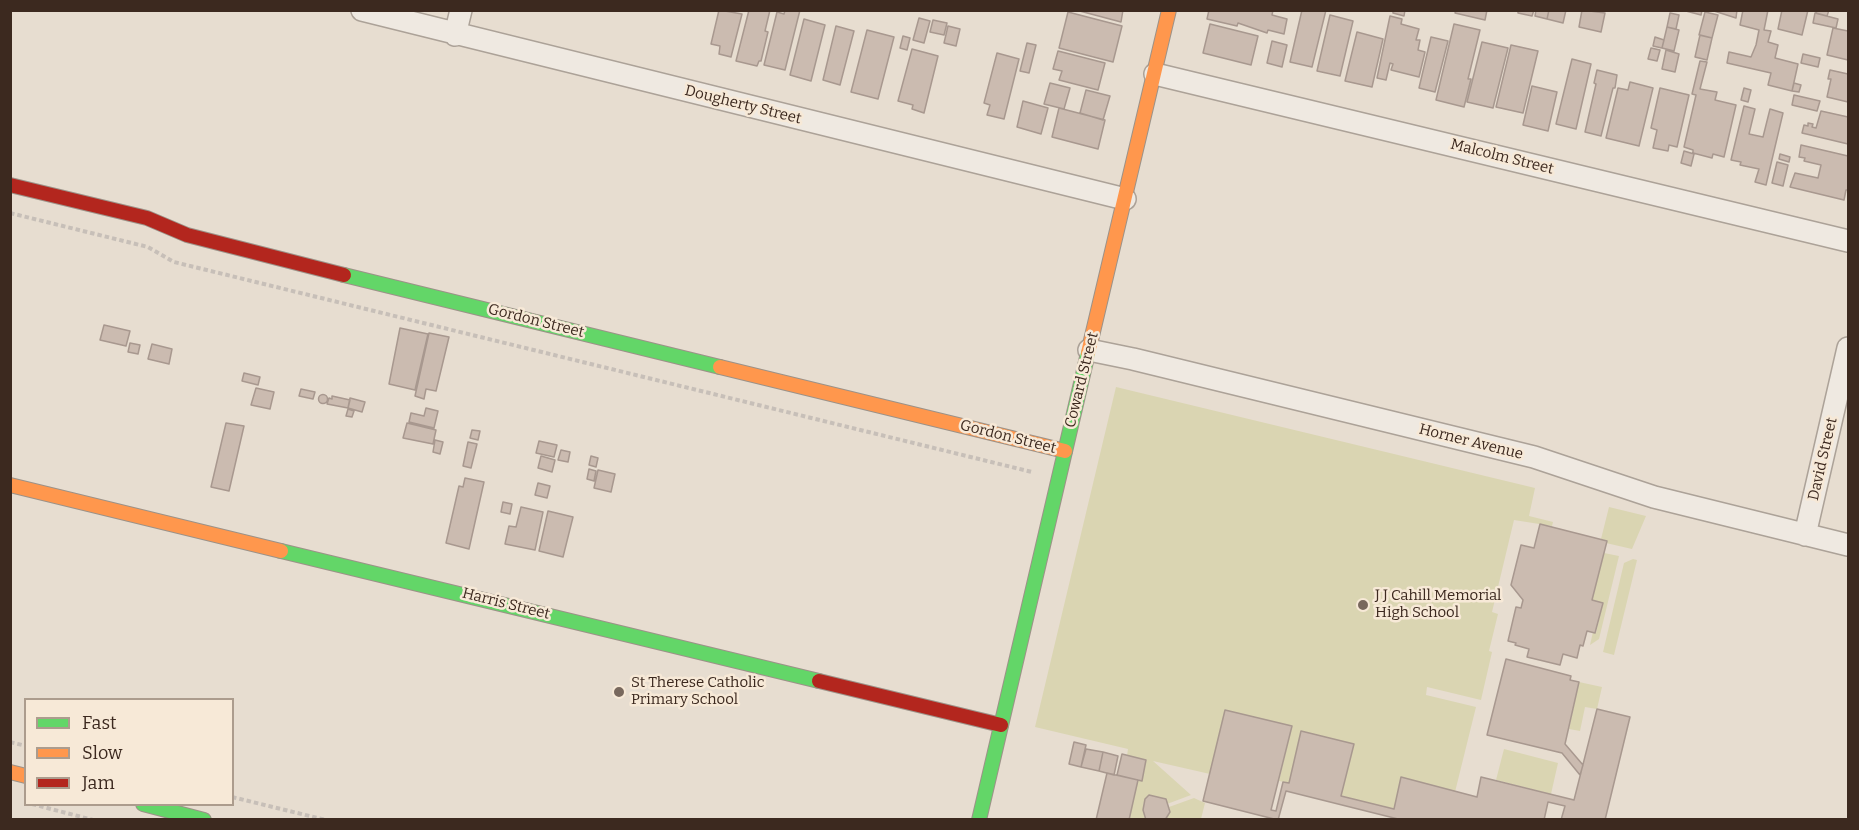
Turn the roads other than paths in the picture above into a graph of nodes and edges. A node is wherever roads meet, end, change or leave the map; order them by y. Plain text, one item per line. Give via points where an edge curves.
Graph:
1 (362, 10) edge
2 (460, 10) edge
3 (1169, 10) edge
4 (455, 35) junction
5 (1155, 74) junction
6 (10, 185) edge
7 (1125, 199) junction
8 (1848, 241) edge
9 (1848, 348) edge
10 (1089, 350) junction
11 (1065, 451) junction
12 (10, 485) edge
13 (1805, 535) junction
14 (1848, 545) edge
15 (1001, 725) junction
16 (151, 806) edge
17 (204, 819) edge
18 (979, 819) edge

1 - 4 street, Dougherty Street
2 - 4 street
3 - 5 street, Coward Street
4 - 7 street, Dougherty Street
5 - 7 street, Coward Street
5 - 8 street, Malcolm Street
6 - 11 street, Gordon Street via 147,218 187,236
7 - 10 street, Coward Street
9 - 13 street, David Street
10 - 11 street, Coward Street
10 - 13 street, Horner Avenue via 1534,458 1654,497
11 - 15 street, Coward Street
12 - 15 street, Harris Street
13 - 14 street, Horner Avenue
15 - 18 street, Coward Street
16 - 17 street

